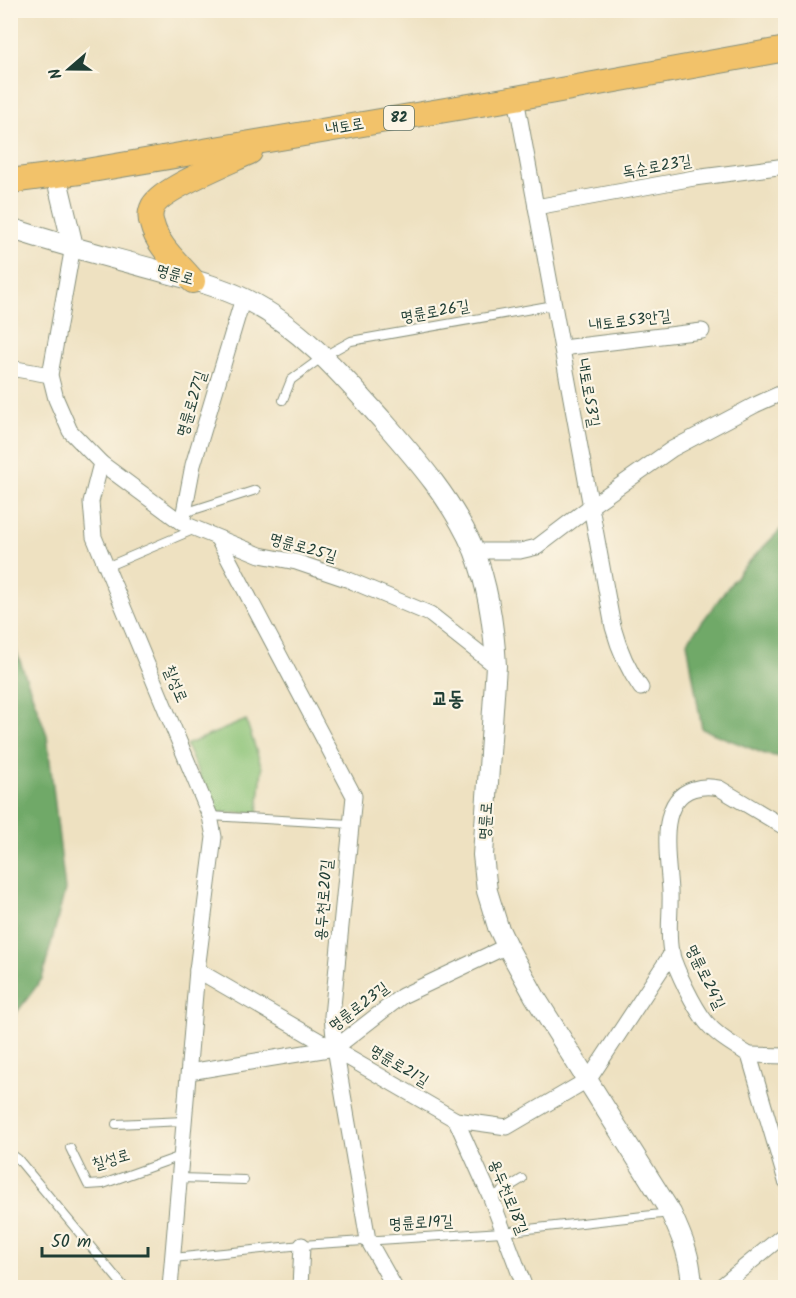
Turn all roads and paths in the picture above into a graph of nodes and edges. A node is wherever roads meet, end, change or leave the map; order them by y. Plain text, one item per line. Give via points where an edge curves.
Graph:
1 (786, 50) edge
2 (516, 98) junction
3 (277, 139) junction
4 (786, 166) edge
5 (56, 175) junction
6 (10, 181) edge
7 (536, 207) junction
8 (10, 228) edge
9 (73, 246) junction
10 (193, 281) junction
11 (243, 298) junction
12 (554, 305) junction
13 (702, 330) dead end
14 (562, 348) junction
15 (324, 356) junction
16 (10, 368) edge
17 (50, 375) junction
18 (786, 391) edge
19 (283, 400) dead end
20 (101, 463) junction
21 (256, 490) dead end
22 (591, 506) junction
23 (186, 522) junction
24 (218, 539) junction
25 (474, 551) junction
26 (106, 567) junction
27 (496, 666) junction
28 (641, 688) dead end
29 (210, 816) junction
30 (350, 824) junction
31 (786, 828) edge
32 (507, 946) junction
33 (672, 953) junction
34 (198, 970) junction
35 (335, 1048) junction
36 (749, 1055) junction
37 (786, 1056) edge
38 (189, 1072) junction
39 (589, 1079) junction
40 (456, 1120) junction
41 (185, 1121) junction
42 (116, 1124) dead end
43 (70, 1148) dead end
44 (10, 1153) edge
45 (182, 1155) junction
46 (180, 1178) junction
47 (522, 1179) dead end
48 (244, 1180) dead end
49 (786, 1181) edge
50 (491, 1198) junction
51 (670, 1213) junction
52 (502, 1232) junction
53 (786, 1233) edge
54 (368, 1240) junction
55 (302, 1245) junction
56 (173, 1258) junction
57 (125, 1287) edge
58 (170, 1287) edge
59 (300, 1287) edge
60 (395, 1287) edge
61 (525, 1287) edge
62 (693, 1287) edge
63 (719, 1287) edge

1 - 2 main road, 내토로 / 82
2 - 3 main road, 내토로 / 82
2 - 7 street, 내토로53길
3 - 5 main road, 내토로 / 82
3 - 10 main road via 171,190 153,206 152,225 160,243
4 - 7 street, 독순로23길 via 694,178
5 - 6 main road, 내토로 / 82
5 - 9 street
7 - 12 street, 내토로53길
8 - 9 street, 명륜로
9 - 10 street, 명륜로
9 - 17 street
10 - 11 street, 명륜로
11 - 15 street, 명륜로
11 - 23 street, 명륜로27길 via 193,465
12 - 14 street, 내토로53길
12 - 15 lane, 명륜로26길 via 351,341
13 - 14 street, 내토로53안길
14 - 22 street, 내토로53길
15 - 19 lane via 291,380
15 - 25 street, 명륜로 via 432,479
16 - 17 street
17 - 20 street via 70,431
18 - 22 street via 672,449
20 - 23 street, 명륜로25길
20 - 26 street, 칠성로 via 92,521
21 - 23 lane
22 - 25 street via 537,547
22 - 28 street, 내토로53길 via 613,627
23 - 24 street, 명륜로25길
23 - 26 lane
24 - 27 street, 명륜로25길 via 349,580 430,614
24 - 30 street, 용두천로20길 via 354,796
25 - 27 street, 명륜로 via 487,594
26 - 29 street, 칠성로
27 - 32 street, 명륜로 via 483,855 487,891
29 - 30 lane
29 - 34 street, 칠성로 via 213,855
30 - 35 street, 용두천로20길 via 332,1016
31 - 33 street, 명륜로24길 via 719,788 689,790 675,800 667,825
32 - 35 street, 명륜로23길 via 402,996
32 - 39 street, 명륜로
33 - 36 street, 명륜로24길 via 706,1022
33 - 39 street
34 - 35 street, 명륜로21길
34 - 38 street, 칠성로
35 - 38 street, 명륜로23길
35 - 40 street, 명륜로21길
35 - 54 street, 용두천로20길
36 - 37 street
36 - 49 street
38 - 41 street, 칠성로
39 - 40 street, 명륜로21길 via 507,1127
39 - 51 street, 명륜로
40 - 50 street, 용두천로18길
41 - 42 lane
41 - 45 street, 칠성로
43 - 45 lane, 칠성로 via 88,1185 103,1184
44 - 57 lane
45 - 46 street, 칠성로
46 - 48 lane
46 - 56 street, 칠성로
47 - 50 lane
50 - 52 street, 용두천로18길
51 - 52 lane, 명륜로19길
51 - 62 street, 명륜로 via 688,1254
52 - 54 lane, 명륜로19길
52 - 61 street, 용두천로18길
53 - 63 street
54 - 55 lane, 명륜로19길
54 - 60 street, 용두천로20길
55 - 56 lane, 명륜로19길
55 - 59 street
56 - 58 street, 칠성로

